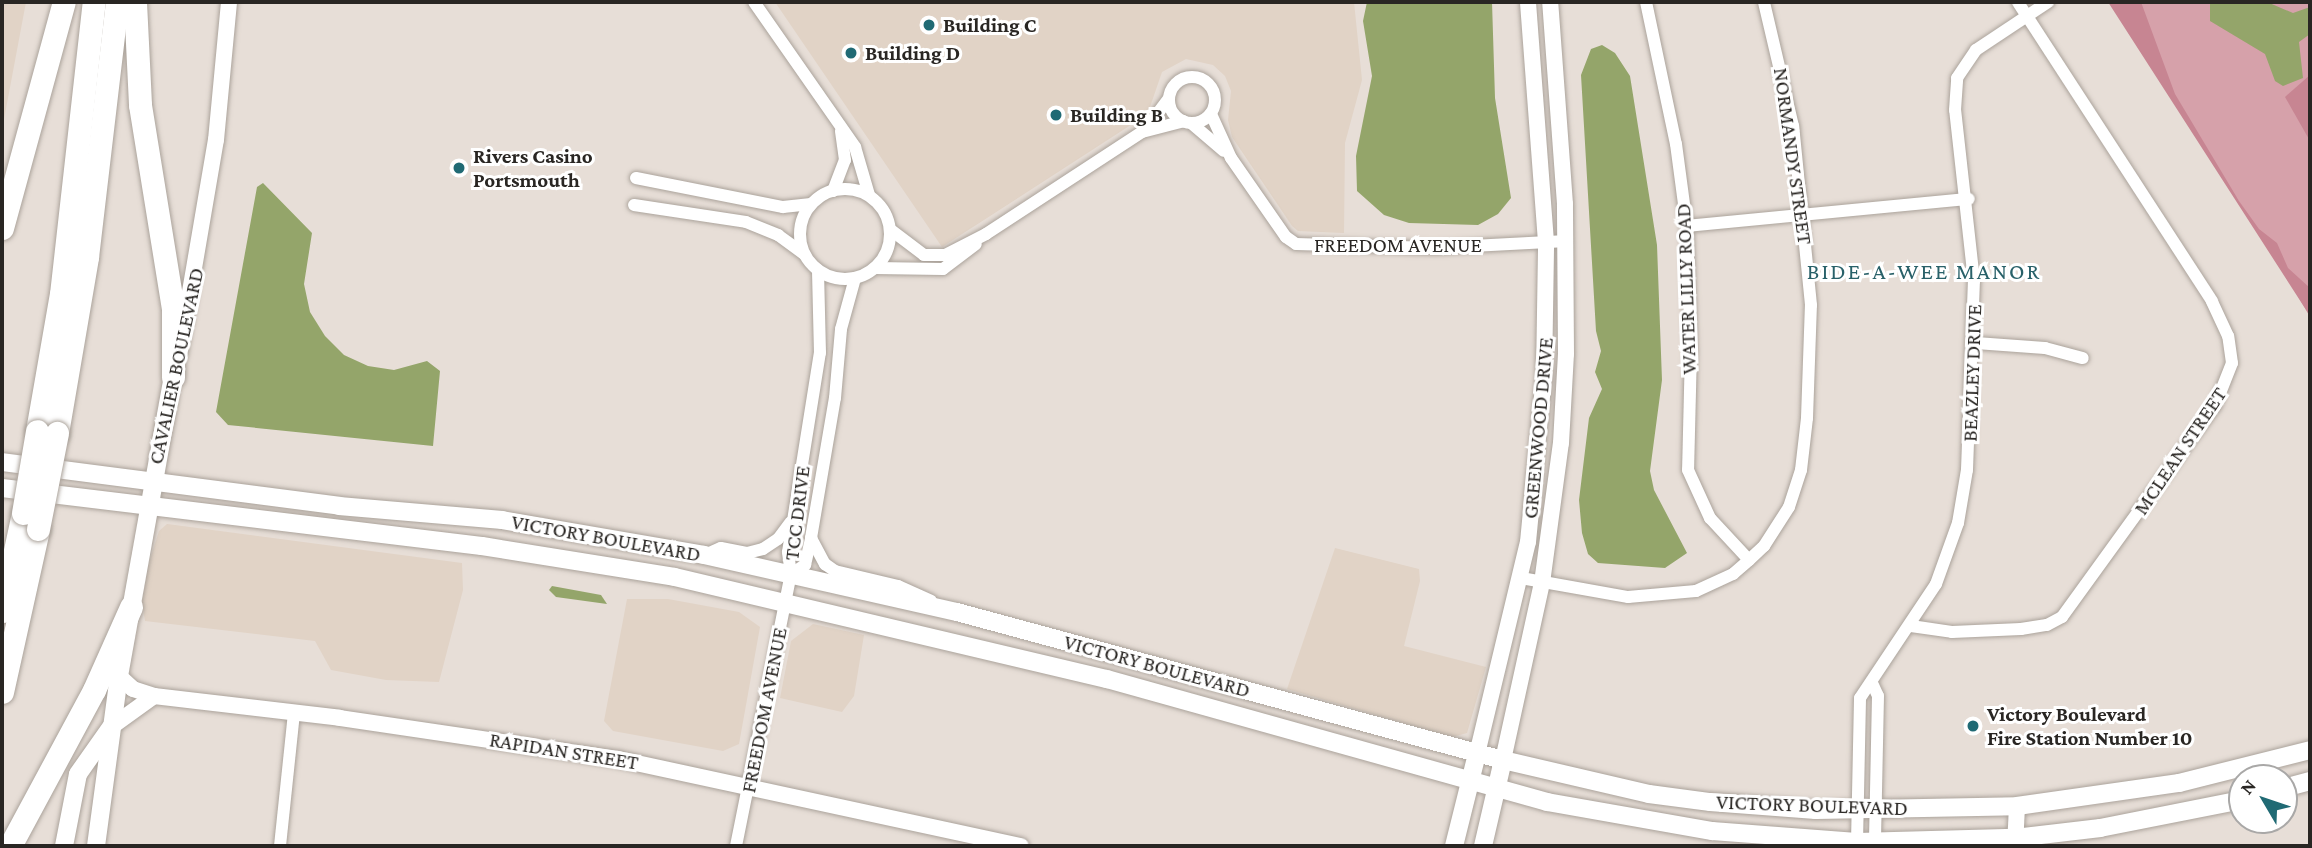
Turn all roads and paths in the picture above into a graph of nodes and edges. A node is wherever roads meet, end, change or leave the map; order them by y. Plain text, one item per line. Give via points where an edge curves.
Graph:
1 (64, 2) edge
2 (94, 2) edge
3 (117, 2) edge
4 (135, 2) edge
5 (227, 2) edge
6 (754, 2) edge
7 (1528, 2) edge
8 (1550, 2) edge
9 (1646, 2) edge
10 (1764, 2) edge
11 (2018, 2) edge
12 (2048, 2) edge
13 (2027, 16) junction
14 (1169, 98) junction
15 (1211, 114) junction
16 (1188, 122) junction
17 (841, 131) junction
18 (1142, 132) junction
19 (1231, 159) junction
20 (636, 178) dead end
21 (832, 191) junction
22 (869, 195) junction
23 (1969, 199) junction
24 (812, 204) junction
25 (634, 205) dead end
26 (1804, 214) junction
27 (1688, 226) junction
28 (2, 228) edge
29 (891, 230) junction
30 (986, 234) junction
31 (1567, 241) junction
32 (1546, 242) junction
33 (804, 254) junction
34 (875, 268) junction
35 (818, 270) junction
36 (855, 278) junction
37 (1976, 343) junction
38 (2083, 358) dead end
39 (173, 377) junction
40 (47, 432) junction
41 (2, 462) edge
42 (153, 481) junction
43 (2, 488) edge
44 (148, 508) junction
45 (793, 519) junction
46 (31, 521) junction
47 (811, 538) junction
48 (704, 555) junction
49 (1749, 560) junction
50 (791, 574) junction
51 (1521, 578) junction
52 (1542, 583) junction
53 (786, 600) junction
54 (131, 607) junction
55 (2, 611) edge
56 (957, 612) junction
57 (1911, 626) junction
58 (119, 676) junction
59 (2, 692) edge
60 (154, 696) junction
61 (294, 712) junction
62 (111, 727) junction
63 (2310, 750) edge
64 (1477, 754) junction
65 (1503, 761) junction
66 (1471, 780) junction
67 (749, 785) junction
68 (1497, 787) junction
69 (2228, 803) edge
70 (2017, 806) junction
71 (1866, 809) junction
72 (1866, 842) junction
73 (2015, 842) edge
74 (10, 846) edge
75 (64, 846) edge
76 (96, 846) edge
77 (280, 846) edge
78 (736, 846) edge
79 (1021, 846) edge
80 (1454, 846) edge
81 (1483, 846) edge

1 - 28 highway
2 - 40 highway
3 - 40 highway via 87,257
4 - 39 highway via 140,105 173,308
5 - 39 street, CAVALIER BOULEVARD via 195,281
6 - 17 street
7 - 32 street, GREENWOOD DRIVE
8 - 31 street, GREENWOOD DRIVE
9 - 27 street, WATER LILLY ROAD
10 - 26 street, NORMANDY STREET via 1793,126
11 - 13 street, MCLEAN STREET
12 - 13 street, BEAZLEY DRIVE
13 - 23 street, BEAZLEY DRIVE via 1976,50 1957,78 1955,110
13 - 57 street, MCLEAN STREET via 2217,310 2231,350 2229,377 2189,444 2062,617 2021,629 1952,632
14 - 15 street, FREEDOM AVENUE via 1180,80 1203,79 1216,99
14 - 16 street, FREEDOM AVENUE via 1173,112
14 - 18 street, FREEDOM AVENUE
15 - 16 street, FREEDOM AVENUE
15 - 19 street, FREEDOM AVENUE
16 - 18 street, FREEDOM AVENUE
16 - 19 street, FREEDOM AVENUE
17 - 21 street via 845,160
17 - 22 street via 855,147
18 - 30 street, FREEDOM AVENUE
19 - 32 street, FREEDOM AVENUE via 1286,237 1296,244 1434,248
20 - 24 street via 783,206
21 - 22 street via 856,190
21 - 24 street
22 - 29 street via 880,204
23 - 26 street
23 - 37 street, BEAZLEY DRIVE
24 - 33 street via 801,223
25 - 33 street via 746,222 778,235
26 - 27 street
26 - 49 street, NORMANDY STREET via 1811,359 1801,470 1780,524
27 - 49 street, WATER LILLY ROAD via 1692,350 1688,470 1710,518
29 - 30 street, FREEDOM AVENUE via 924,255 945,255
29 - 34 street via 890,244
30 - 34 street, FREEDOM AVENUE via 943,270
31 - 32 street, FREEDOM AVENUE
31 - 52 street, GREENWOOD DRIVE via 1561,443
32 - 51 street, GREENWOOD DRIVE via 1544,376
33 - 35 street
34 - 36 street
35 - 36 street via 842,279
35 - 45 street, TCC DRIVE via 820,353
36 - 47 street, TCC DRIVE via 841,329 835,398
37 - 38 street via 2045,348
37 - 57 street, BEAZLEY DRIVE via 1967,470 1958,523 1936,584
39 - 42 main road, CAVALIER BOULEVARD
40 - 46 highway, bridge
41 - 42 main road, VICTORY BOULEVARD
42 - 44 main road, CAVALIER BOULEVARD
42 - 48 main road, VICTORY BOULEVARD via 339,506 502,520
43 - 44 main road, VICTORY BOULEVARD
44 - 53 main road, VICTORY BOULEVARD via 545,555
44 - 54 main road, CAVALIER BOULEVARD
45 - 48 street via 778,540 763,549 747,553 721,548
45 - 50 street, TCC DRIVE via 787,562
46 - 55 highway
46 - 59 highway
47 - 50 street, TCC DRIVE via 805,565
47 - 56 street via 825,564 835,571 898,586
48 - 50 main road, VICTORY BOULEVARD
49 - 52 street, NORMANDY STREET via 1712,585 1676,596 1628,597
50 - 53 street, FREEDOM AVENUE
50 - 56 main road, VICTORY BOULEVARD
51 - 52 street, NORMANDY STREET
51 - 64 street, GREENWOOD DRIVE
52 - 65 street, GREENWOOD DRIVE
53 - 66 main road, VICTORY BOULEVARD via 1107,679
53 - 67 street, FREEDOM AVENUE
54 - 58 main road, CAVALIER BOULEVARD
54 - 74 highway via 94,690
56 - 64 main road, VICTORY BOULEVARD
57 - 71 street, BEAZLEY DRIVE via 1860,698
58 - 60 street via 133,689
58 - 62 main road, CAVALIER BOULEVARD
60 - 61 street, RAPIDAN STREET
60 - 62 street
61 - 67 street, RAPIDAN STREET via 542,746
61 - 77 street
62 - 75 main road, CAVALIER BOULEVARD via 78,774
62 - 76 main road, CAVALIER BOULEVARD
63 - 70 main road, VICTORY BOULEVARD via 2179,783
64 - 65 main road, VICTORY BOULEVARD
64 - 66 main road, GREENWOOD DRIVE
65 - 68 main road, GREENWOOD DRIVE
65 - 71 main road, VICTORY BOULEVARD via 1658,795 1759,807
66 - 68 main road, VICTORY BOULEVARD
66 - 80 main road, GREENWOOD DRIVE
67 - 78 street, FREEDOM AVENUE
67 - 79 street, RAPIDAN STREET
68 - 72 main road, VICTORY BOULEVARD via 1646,822 1772,837
68 - 81 main road, GREENWOOD DRIVE
69 - 73 main road, VICTORY BOULEVARD
70 - 71 main road, VICTORY BOULEVARD
70 - 73 street
71 - 72 street, BEAZLEY DRIVE
72 - 73 main road, VICTORY BOULEVARD

